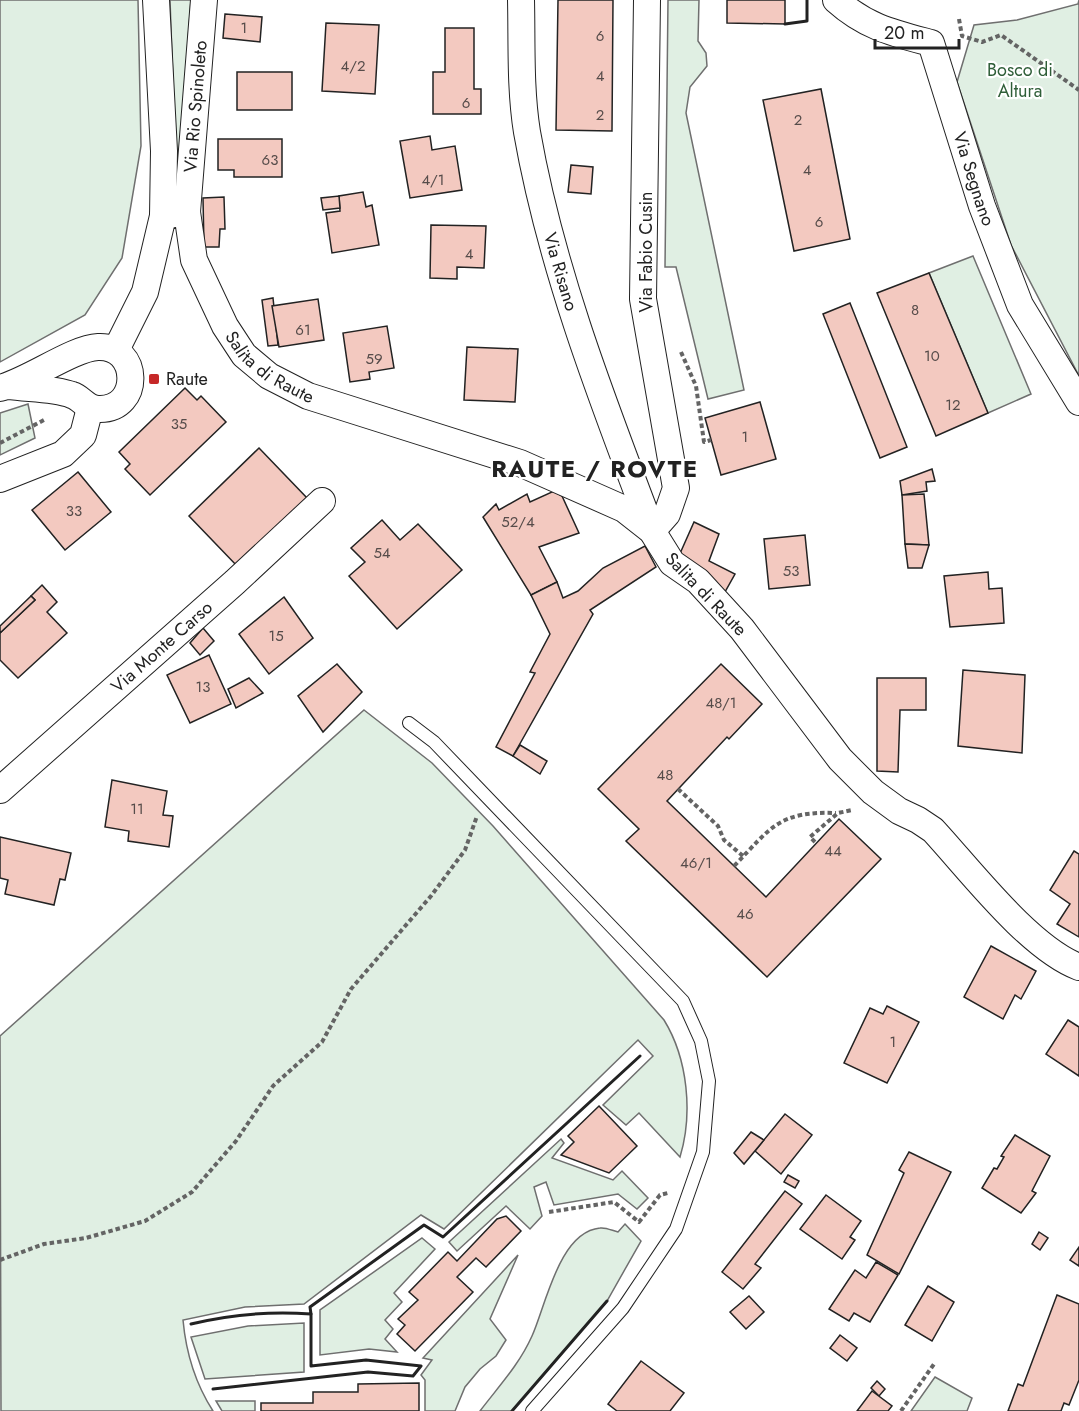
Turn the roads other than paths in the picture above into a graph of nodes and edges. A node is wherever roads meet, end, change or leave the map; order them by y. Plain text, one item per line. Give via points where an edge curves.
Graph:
1 (156, 0) edge
2 (204, 0) edge
3 (521, 0) edge
4 (647, 0) edge
5 (836, 0) edge
6 (175, 214) junction
7 (85, 350) junction
8 (116, 350) junction
9 (4, 387) edge
10 (82, 401) junction
11 (1079, 402) edge
12 (0, 479) edge
13 (322, 501) dead end
14 (652, 531) junction
15 (409, 723) dead end
16 (0, 790) edge
17 (1079, 967) edge
18 (532, 1411) edge

1 - 6 street via 164,151
2 - 6 street, Via Rio Spinoleto
3 - 14 street, Via Risano via 527,130 542,205 607,414
4 - 14 street, Via Fabio Cusin via 643,299 676,488 667,514
5 - 11 street, Via Segnano via 878,29 931,43 982,206 1020,305
6 - 8 street via 146,292
6 - 14 street, Salita di Raute via 225,326 244,355 269,376 308,396 520,463 624,508
7 - 8 street
7 - 9 street
7 - 10 street via 71,365 69,386
8 - 10 street via 124,357 132,376 126,396 110,408
9 - 10 street
10 - 12 street via 83,435 63,454
13 - 16 street, Via Monte Carso
14 - 17 street, Salita di Raute via 672,563 698,582 742,629 840,759 899,812 933,830 1020,923 1048,949
15 - 18 lane via 434,742 683,1001 701,1041 709,1082 703,1152 676,1229 623,1308

